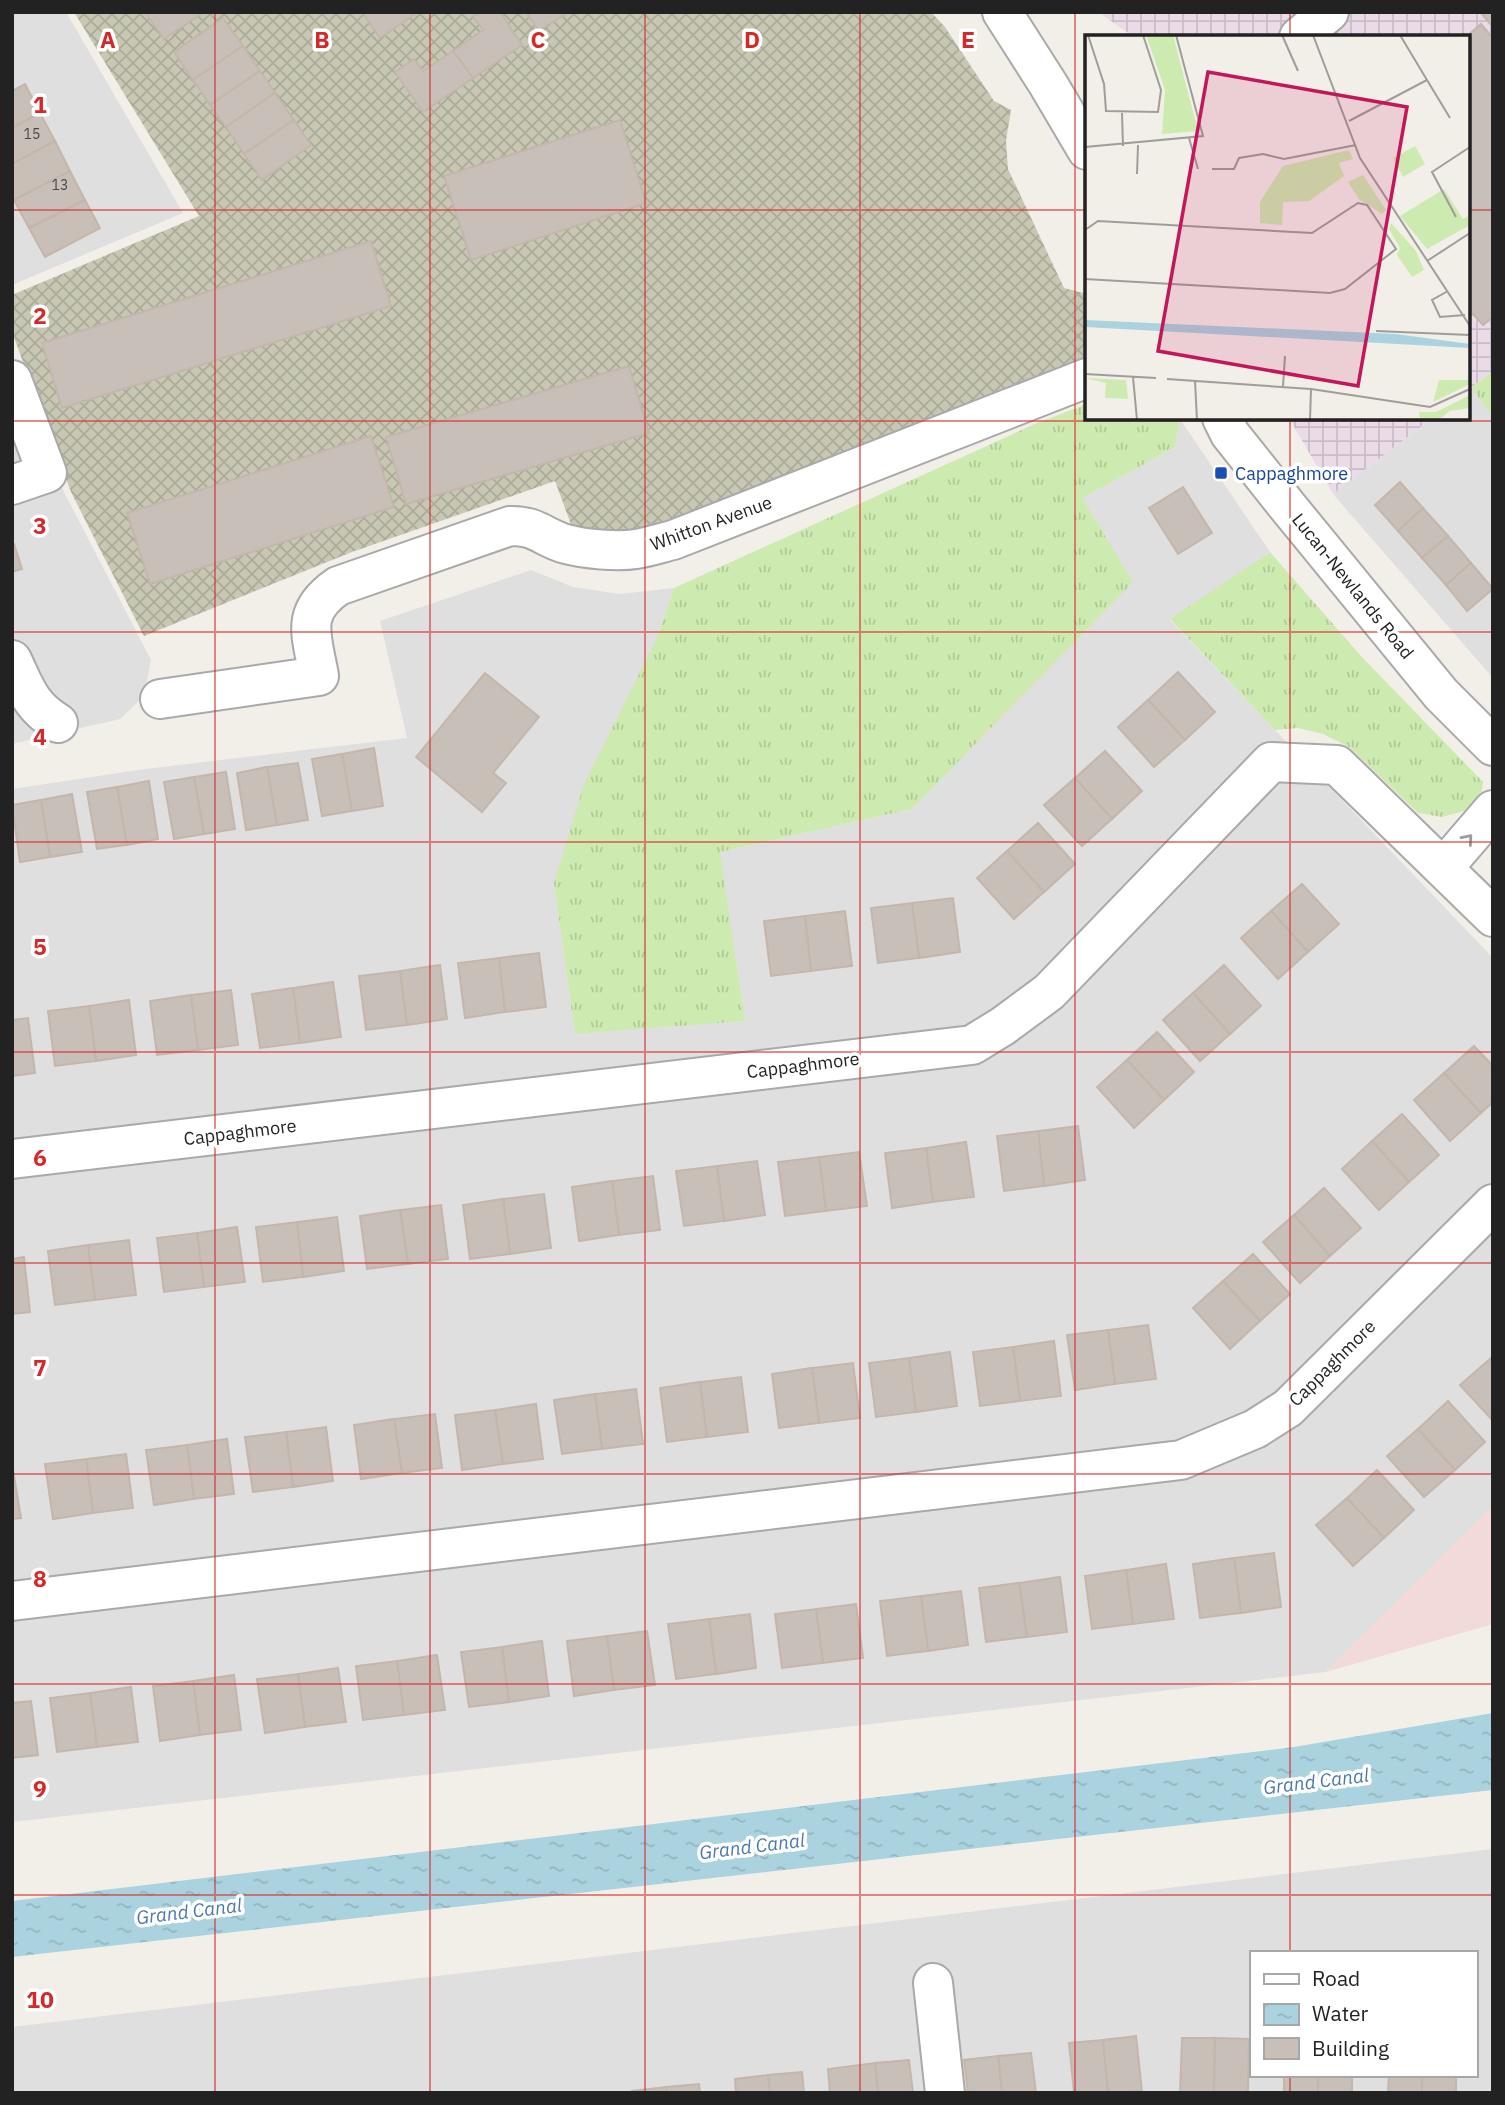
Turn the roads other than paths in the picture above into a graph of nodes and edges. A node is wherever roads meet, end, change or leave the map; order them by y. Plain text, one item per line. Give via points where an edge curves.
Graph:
1 (1002, 12) edge
2 (1329, 12) edge
3 (1301, 35) edge
4 (1085, 147) edge
5 (1085, 379) edge
6 (12, 380) edge
7 (1223, 420) edge
8 (29, 479) edge
9 (12, 660) edge
10 (160, 699) dead end
11 (58, 723) dead end
12 (1493, 746) edge
13 (1493, 810) edge
14 (1444, 867) junction
15 (1491, 912) edge
16 (12, 1159) edge
17 (1493, 1204) edge
18 (12, 1601) edge
19 (933, 1983) dead end
20 (945, 2093) edge

1 - 4 street
2 - 3 street
5 - 10 street, Whitton Avenue via 673,540 635,550 565,544 524,526 510,526 338,586 323,596 312,613 318,676
6 - 8 street
7 - 12 street, Lucan-Newlands Road via 1433,684
9 - 11 street via 31,700
14 -> 13 street
14 - 15 street, Cappaghmore
14 - 16 street, Cappaghmore via 1337,765 1272,762 1049,992 972,1045
17 - 18 street, Cappaghmore via 1288,1408 1255,1429 1181,1460
19 - 20 street

